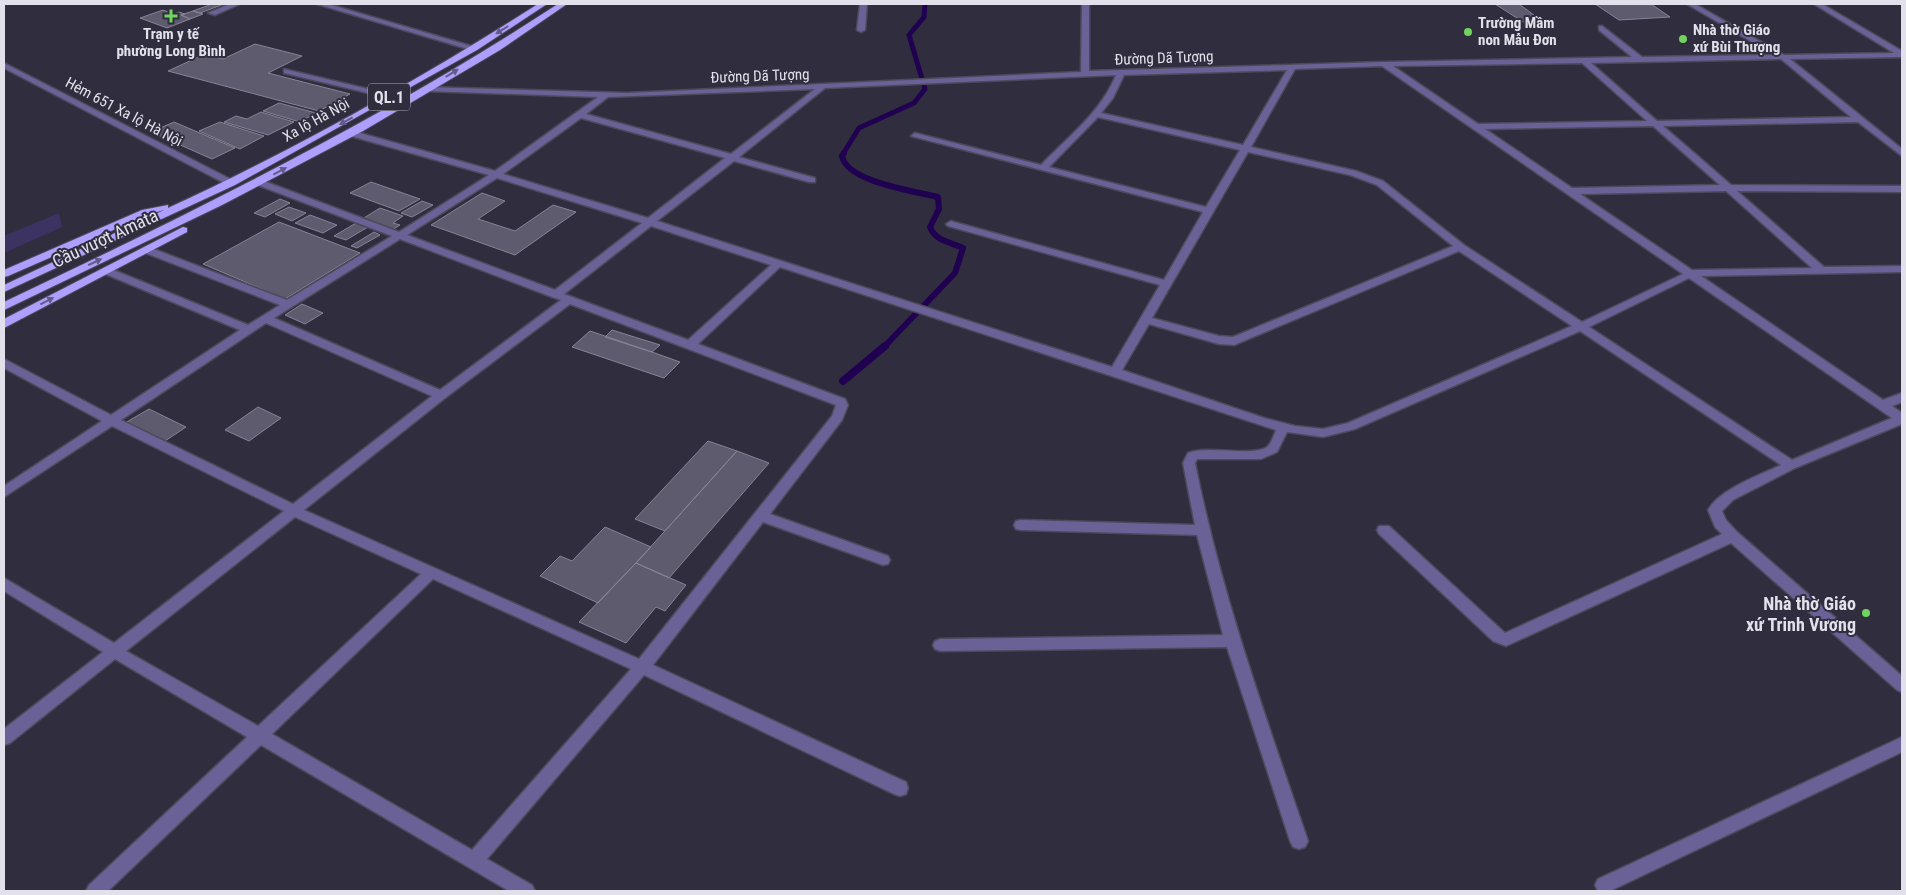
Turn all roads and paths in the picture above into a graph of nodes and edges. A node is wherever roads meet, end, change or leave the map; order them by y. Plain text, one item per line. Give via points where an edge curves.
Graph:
1 (236, 4) edge
2 (321, 4) edge
3 (543, 4) edge
4 (563, 4) edge
5 (863, 4) edge
6 (1085, 4) edge
7 (1690, 4) edge
8 (1817, 4) edge
9 (212, 13) dead end
10 (1602, 28) dead end
11 (861, 30) dead end
12 (474, 48) junction
13 (1902, 55) edge
14 (1780, 56) junction
15 (1640, 59) junction
16 (1583, 60) junction
17 (1384, 64) junction
18 (4, 65) edge
19 (1292, 68) junction
20 (287, 71) dead end
21 (1121, 73) junction
22 (1085, 74) junction
23 (821, 88) junction
24 (427, 89) junction
25 (605, 95) junction
26 (389, 96) junction
27 (1095, 114) junction
28 (581, 115) junction
29 (1859, 118) junction
30 (1654, 122) junction
31 (1478, 127) junction
32 (350, 133) junction
33 (915, 136) dead end
34 (1244, 148) junction
35 (1902, 153) edge
36 (734, 157) junction
37 (1044, 167) junction
38 (495, 174) junction
39 (812, 180) dead end
40 (258, 182) junction
41 (230, 183) junction
42 (1729, 188) junction
43 (1902, 188) edge
44 (1572, 191) junction
45 (204, 196) junction
46 (1208, 210) junction
47 (650, 222) junction
48 (951, 224) dead end
49 (398, 237) junction
50 (147, 244) junction
51 (1460, 247) junction
52 (778, 264) junction
53 (1902, 269) edge
54 (1820, 270) junction
55 (106, 272) junction
56 (1692, 273) junction
57 (4, 274) edge
58 (1168, 284) junction
59 (4, 290) edge
60 (562, 298) junction
61 (288, 304) junction
62 (4, 306) edge
63 (266, 319) junction
64 (1145, 319) junction
65 (4, 324) edge
66 (1582, 326) junction
67 (250, 330) junction
68 (689, 346) junction
69 (4, 363) edge
70 (1114, 372) junction
71 (441, 395) junction
72 (1902, 397) edge
73 (1883, 405) junction
74 (1902, 419) edge
75 (112, 421) junction
76 (1284, 427) junction
77 (1791, 465) junction
78 (4, 492) edge
79 (295, 511) junction
80 (761, 516) junction
81 (1021, 524) dead end
82 (1201, 530) junction
83 (1384, 530) dead end
84 (1732, 536) junction
85 (884, 560) dead end
86 (432, 572) junction
87 (4, 584) edge
88 (1234, 641) junction
89 (940, 645) dead end
90 (114, 651) junction
91 (642, 667) junction
92 (1902, 685) edge
93 (258, 735) junction
94 (4, 738) edge
95 (1902, 744) edge
96 (900, 788) dead end
97 (1299, 841) dead end
98 (475, 860) junction
99 (1604, 885) dead end
100 (95, 891) edge
101 (526, 891) edge

1 - 9 street
2 - 12 street
3 -> 12 highway, Xa lộ Hà Nội / QL.1
24 -> 4 highway
5 - 11 street
6 - 22 street
7 - 14 street
8 - 13 street
10 - 15 street
12 - 26 highway, Xa lộ Hà Nội / QL.1
13 - 14 street, Đường Dã Tượng
14 - 15 street, Đường Dã Tượng
14 - 29 street
15 - 16 street, Đường Dã Tượng
16 - 17 street, Đường Dã Tượng
16 - 30 street
17 - 19 street, Đường Dã Tượng
17 - 31 street
18 - 41 street, Hẻm 651 Xa lộ Hà Nội
19 - 21 street, Đường Dã Tượng
19 - 34 street
20 - 26 street
21 - 22 street, Đường Dã Tượng
21 - 27 street via 1114,92
22 - 23 street, Đường Dã Tượng
23 - 25 street, Đường Dã Tượng
23 - 36 street
24 - 25 street, Đường Dã Tượng
24 - 32 highway
25 - 28 street
26 -> 41 highway, Xa lộ Hà Nội / QL.1
27 - 34 street
27 - 37 street
28 - 36 street
28 - 38 street
29 - 30 street
29 - 35 street
30 - 31 street
30 - 42 street
31 - 44 street
32 - 38 street
40 -> 32 highway
33 - 37 street
34 - 46 street
34 - 51 street via 1353,173 1380,183
36 - 39 street
36 - 47 street
37 - 46 street
38 - 47 street
38 - 49 street
40 - 49 street
40 - 50 highway via 222,202 186,229
41 - 45 highway, Xa lộ Hà Nội
42 - 43 street
42 - 44 street
42 - 54 street
44 - 56 street
45 - 57 highway via 146,212
45 - 59 highway, Cầu vượt Amata
46 - 58 street
47 - 52 street
47 - 60 street
48 - 58 street
49 - 60 street
49 - 61 street
50 - 55 highway
50 - 61 street
62 -> 50 highway, Cầu vượt Amata
51 - 64 street via 1234,341
51 - 66 street
52 - 68 street
52 - 70 street
53 - 54 street
54 - 56 street
65 -> 55 highway
55 - 67 street
56 - 66 street
56 - 73 street
58 - 64 street
60 - 68 street
60 - 71 street
61 - 63 street
63 - 67 street
63 - 71 street
64 - 70 street
66 - 76 street via 1351,426 1323,433
66 - 77 street
67 - 75 street
68 - 80 street via 841,402 838,417
69 - 75 street
70 - 76 street
71 - 79 street
72 - 73 street
73 - 74 street
74 - 77 street
75 - 78 street
75 - 79 street
76 - 82 street via 1273,449 1261,455 1200,453 1192,456 1189,463
77 - 84 street via 1728,497 1715,510 1720,523
79 - 86 street
79 - 90 street
80 - 85 street
80 - 91 street
81 - 82 street
82 - 88 street
83 - 84 street via 1506,640
84 - 92 street
86 - 91 street
86 - 93 street
87 - 90 street
88 - 89 street
88 - 97 street
90 - 93 street
90 - 94 street
91 - 96 street
91 - 98 street
93 - 98 street
93 - 100 street
95 - 99 street
98 - 101 street

